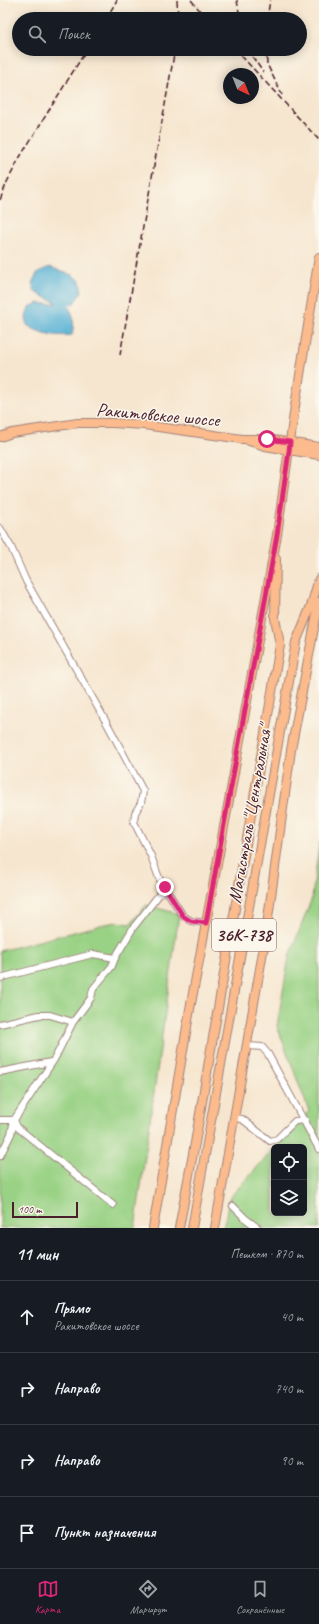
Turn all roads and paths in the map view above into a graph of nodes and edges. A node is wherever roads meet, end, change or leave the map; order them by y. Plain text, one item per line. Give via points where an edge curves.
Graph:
1 (319, 257) edge
2 (0, 437) edge
3 (242, 439) junction
4 (290, 442) junction
5 (319, 447) edge
6 (289, 451) junction
7 (319, 455) edge
8 (0, 528) edge
9 (277, 535) junction
10 (319, 579) edge
11 (319, 602) edge
12 (165, 887) junction
13 (206, 923) junction
14 (115, 958) junction
15 (0, 978) edge
16 (73, 1022) junction
17 (0, 1024) edge
18 (248, 1046) junction
19 (51, 1062) junction
20 (0, 1072) edge
21 (234, 1118) junction
22 (0, 1120) edge
23 (14, 1120) junction
24 (305, 1120) junction
25 (319, 1149) edge
26 (0, 1156) edge
27 (113, 1205) dead end
28 (233, 1206) dead end
29 (153, 1228) edge
30 (179, 1228) edge
31 (192, 1228) edge
32 (215, 1228) edge
33 (258, 1228) edge

1 - 4 main road
2 - 3 main road, Ракитовское шоссе via 78,423 114,423
3 - 4 main road, Ракитовское шоссе
3 - 6 main road, Ракитовское шоссе
4 - 5 main road, Ракитовское шоссе
4 - 6 main road
6 - 7 main road, Ракитовское шоссе
6 - 9 main road, 36К-738
8 - 12 street via 26,581 143,790 134,822
9 - 13 main road
9 - 30 main road, Магистраль "Центральная" / 36К-738 via 275,618 280,645
10 - 31 main road, Магистраль "Центральная" / 36К-738 via 296,642
11 - 18 main road via 292,750
12 - 13 street via 183,916 191,921
12 - 14 street via 133,928
13 - 29 main road
14 - 15 street via 93,954
14 - 16 street
16 - 17 street via 50,1015 39,1015
16 - 19 street
18 - 21 main road
18 - 24 street via 262,1047 268,1054
19 - 20 street
19 - 23 street
21 - 24 street via 242,1119 270,1140 277,1139 295,1121
21 - 32 main road
22 - 23 street
23 - 26 street via 11,1134
23 - 27 street via 17,1127
24 - 25 street
28 - 33 street

